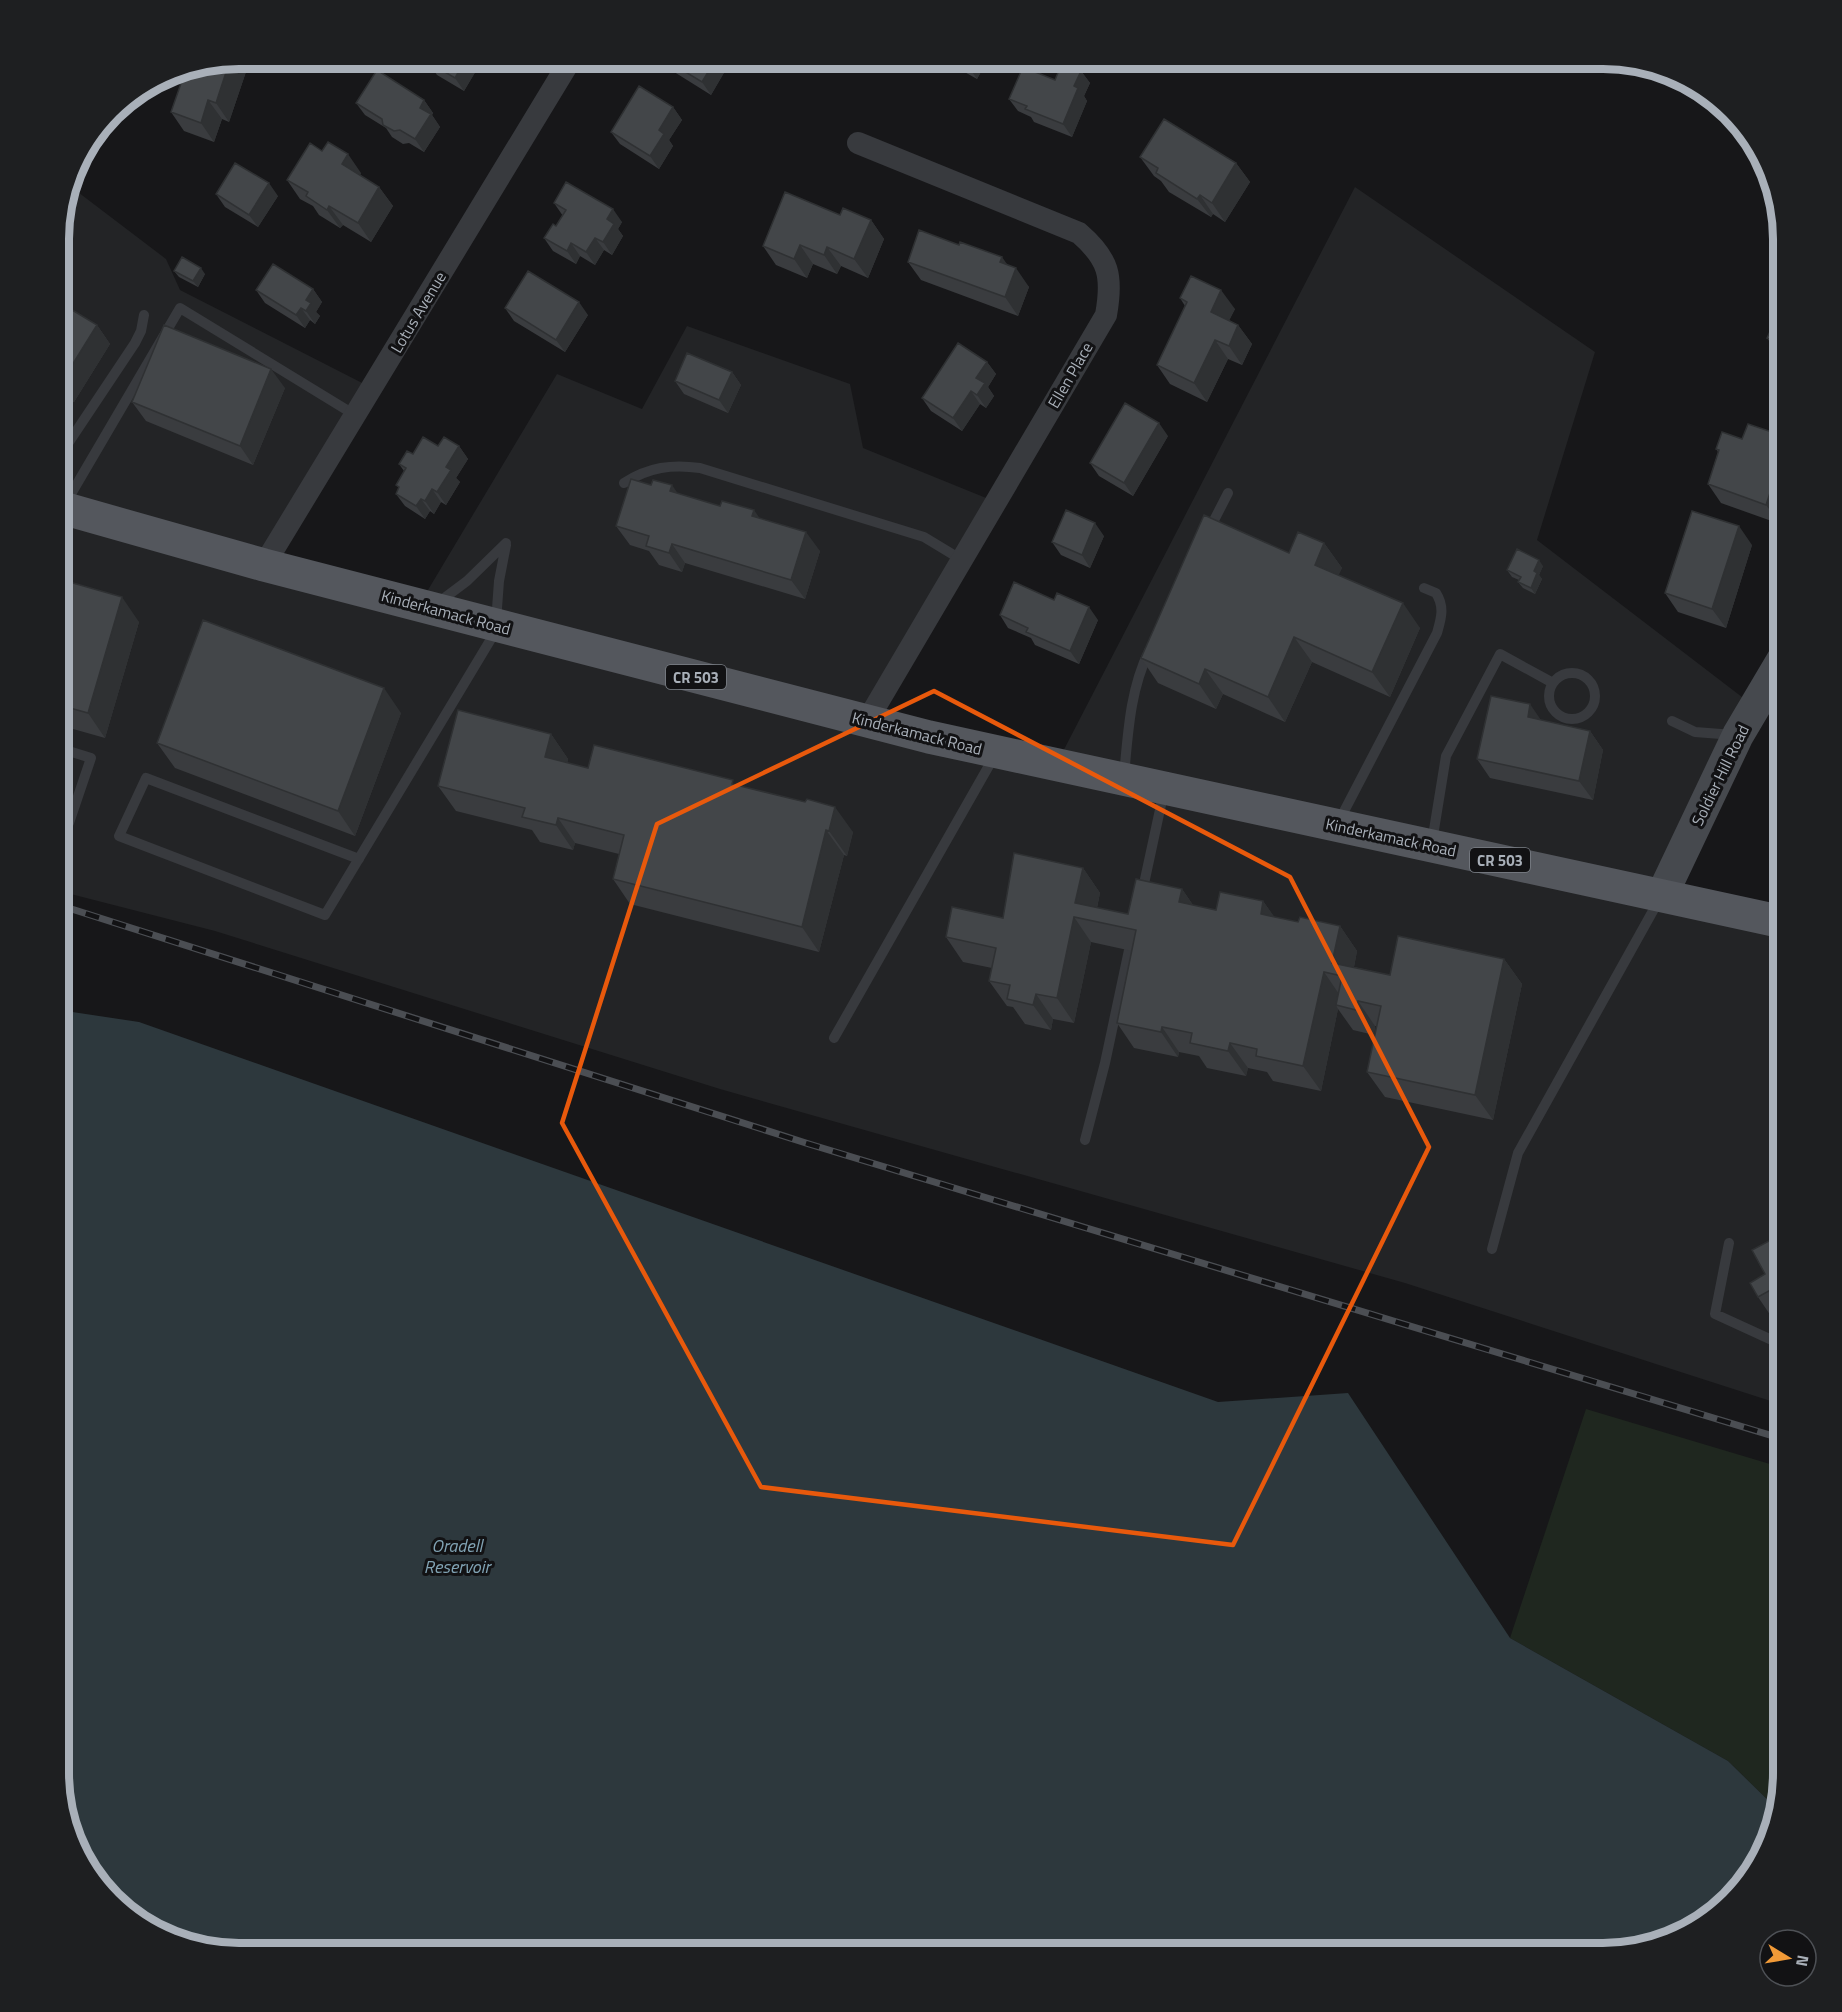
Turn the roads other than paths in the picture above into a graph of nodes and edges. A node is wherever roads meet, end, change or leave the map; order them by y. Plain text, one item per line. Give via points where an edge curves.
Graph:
1 (565, 69) edge
2 (858, 143) dead end
3 (144, 315) dead end
4 (355, 415) junction
5 (69, 442) edge
6 (624, 483) dead end
7 (1228, 493) dead end
8 (69, 495) edge
9 (69, 510) edge
10 (1202, 545) edge
11 (962, 560) junction
12 (264, 565) junction
13 (1424, 588) dead end
14 (429, 608) junction
15 (497, 625) junction
16 (1156, 637) edge
17 (1773, 677) edge
18 (1553, 683) junction
19 (1671, 721) dead end
20 (867, 722) junction
21 (1738, 735) junction
22 (69, 751) edge
23 (996, 752) junction
24 (1124, 779) junction
25 (1164, 788) junction
26 (69, 823) edge
27 (1338, 825) junction
28 (1432, 845) junction
29 (358, 859) junction
30 (1662, 895) junction
31 (1140, 902) edge
32 (1773, 920) edge
33 (1129, 950) edge
34 (834, 1038) dead end
35 (1084, 1140) dead end
36 (1729, 1243) dead end
37 (1492, 1249) dead end
38 (1773, 1340) edge

1 - 4 street, Lotus Avenue
2 - 11 street, Ellen Place via 1078,233 1095,247 1106,267 1110,290 1106,315
3 - 5 lane via 135,343
4 - 8 lane via 180,308
4 - 12 street, Lotus Avenue
6 - 11 lane via 648,470 679,465 700,468 924,537
7 - 10 lane
9 - 12 main road, Kinderkamack Road / CR 503
11 - 20 street, Ellen Place
12 - 14 main road, Kinderkamack Road / CR 503
13 - 27 lane via 1436,593 1441,604 1437,633
14 - 15 main road, Kinderkamack Road / CR 503
14 - 15 lane via 467,581 506,543
15 - 20 main road, Kinderkamack Road / CR 503
15 - 29 lane
16 - 24 lane via 1140,668 1133,696
17 - 21 street, Soldier Hill Road
18 - 18 lane via 1550,704 1559,716 1573,719 1588,714 1595,699 1586,678 1579,674 1564,675
18 - 28 lane via 1500,654 1446,756
19 - 21 lane via 1695,732
20 - 23 main road, Kinderkamack Road / CR 503
21 - 30 street, Soldier Hill Road
22 - 26 lane via 91,758
23 - 24 main road, Kinderkamack Road / CR 503
23 - 34 lane
24 - 25 main road, Kinderkamack Road / CR 503
25 - 27 main road, Kinderkamack Road / CR 503
25 - 31 lane
27 - 28 main road, Kinderkamack Road / CR 503
28 - 30 main road, Kinderkamack Road / CR 503
29 - 29 lane via 325,915 119,836 146,778
30 - 32 main road, Kinderkamack Road / CR 503
30 - 37 lane via 1518,1153
33 - 35 lane
36 - 38 lane via 1715,1314

